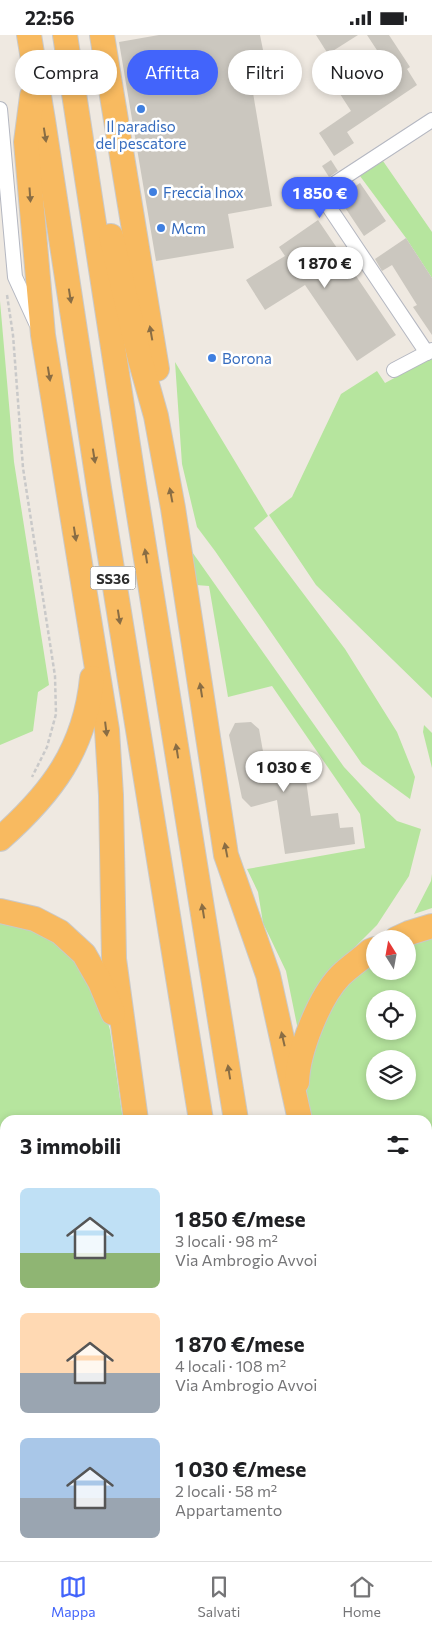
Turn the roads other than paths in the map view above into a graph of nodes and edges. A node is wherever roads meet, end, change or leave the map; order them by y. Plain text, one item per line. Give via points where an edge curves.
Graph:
1 (29, 35) edge
2 (65, 35) edge
3 (102, 35) edge
4 (31, 50) edge
5 (33, 95) edge
6 (38, 95) edge
7 (0, 109) edge
8 (77, 109) junction
9 (432, 120) edge
10 (43, 335) junction
11 (429, 351) edge
12 (394, 370) dead end
13 (156, 416) junction
14 (95, 654) junction
15 (0, 839) edge
16 (0, 911) edge
17 (432, 926) edge
18 (416, 931) edge
19 (366, 954) edge
20 (130, 1083) junction
21 (298, 1112) edge
22 (135, 1115) edge
23 (200, 1115) edge
24 (235, 1115) edge

1 - 4 highway, SS36
2 - 8 highway, SS36
13 -> 3 highway via 158,378
5 -> 10 highway via 26,142
6 -> 23 highway, SS36
7 - 10 street via 15,277
8 - 13 highway
24 -> 8 highway, SS36
9 - 11 street via 334,184 326,199
10 -> 14 highway
11 - 12 street
21 -> 13 highway via 268,975 226,855
14 - 15 highway via 90,701 66,765 40,800
14 -> 20 highway via 111,795 114,959
16 - 20 highway via 35,919 60,932 84,954 112,1009
17 - 18 highway
19 - 21 highway via 339,977 317,1011 298,1071
20 - 22 highway

